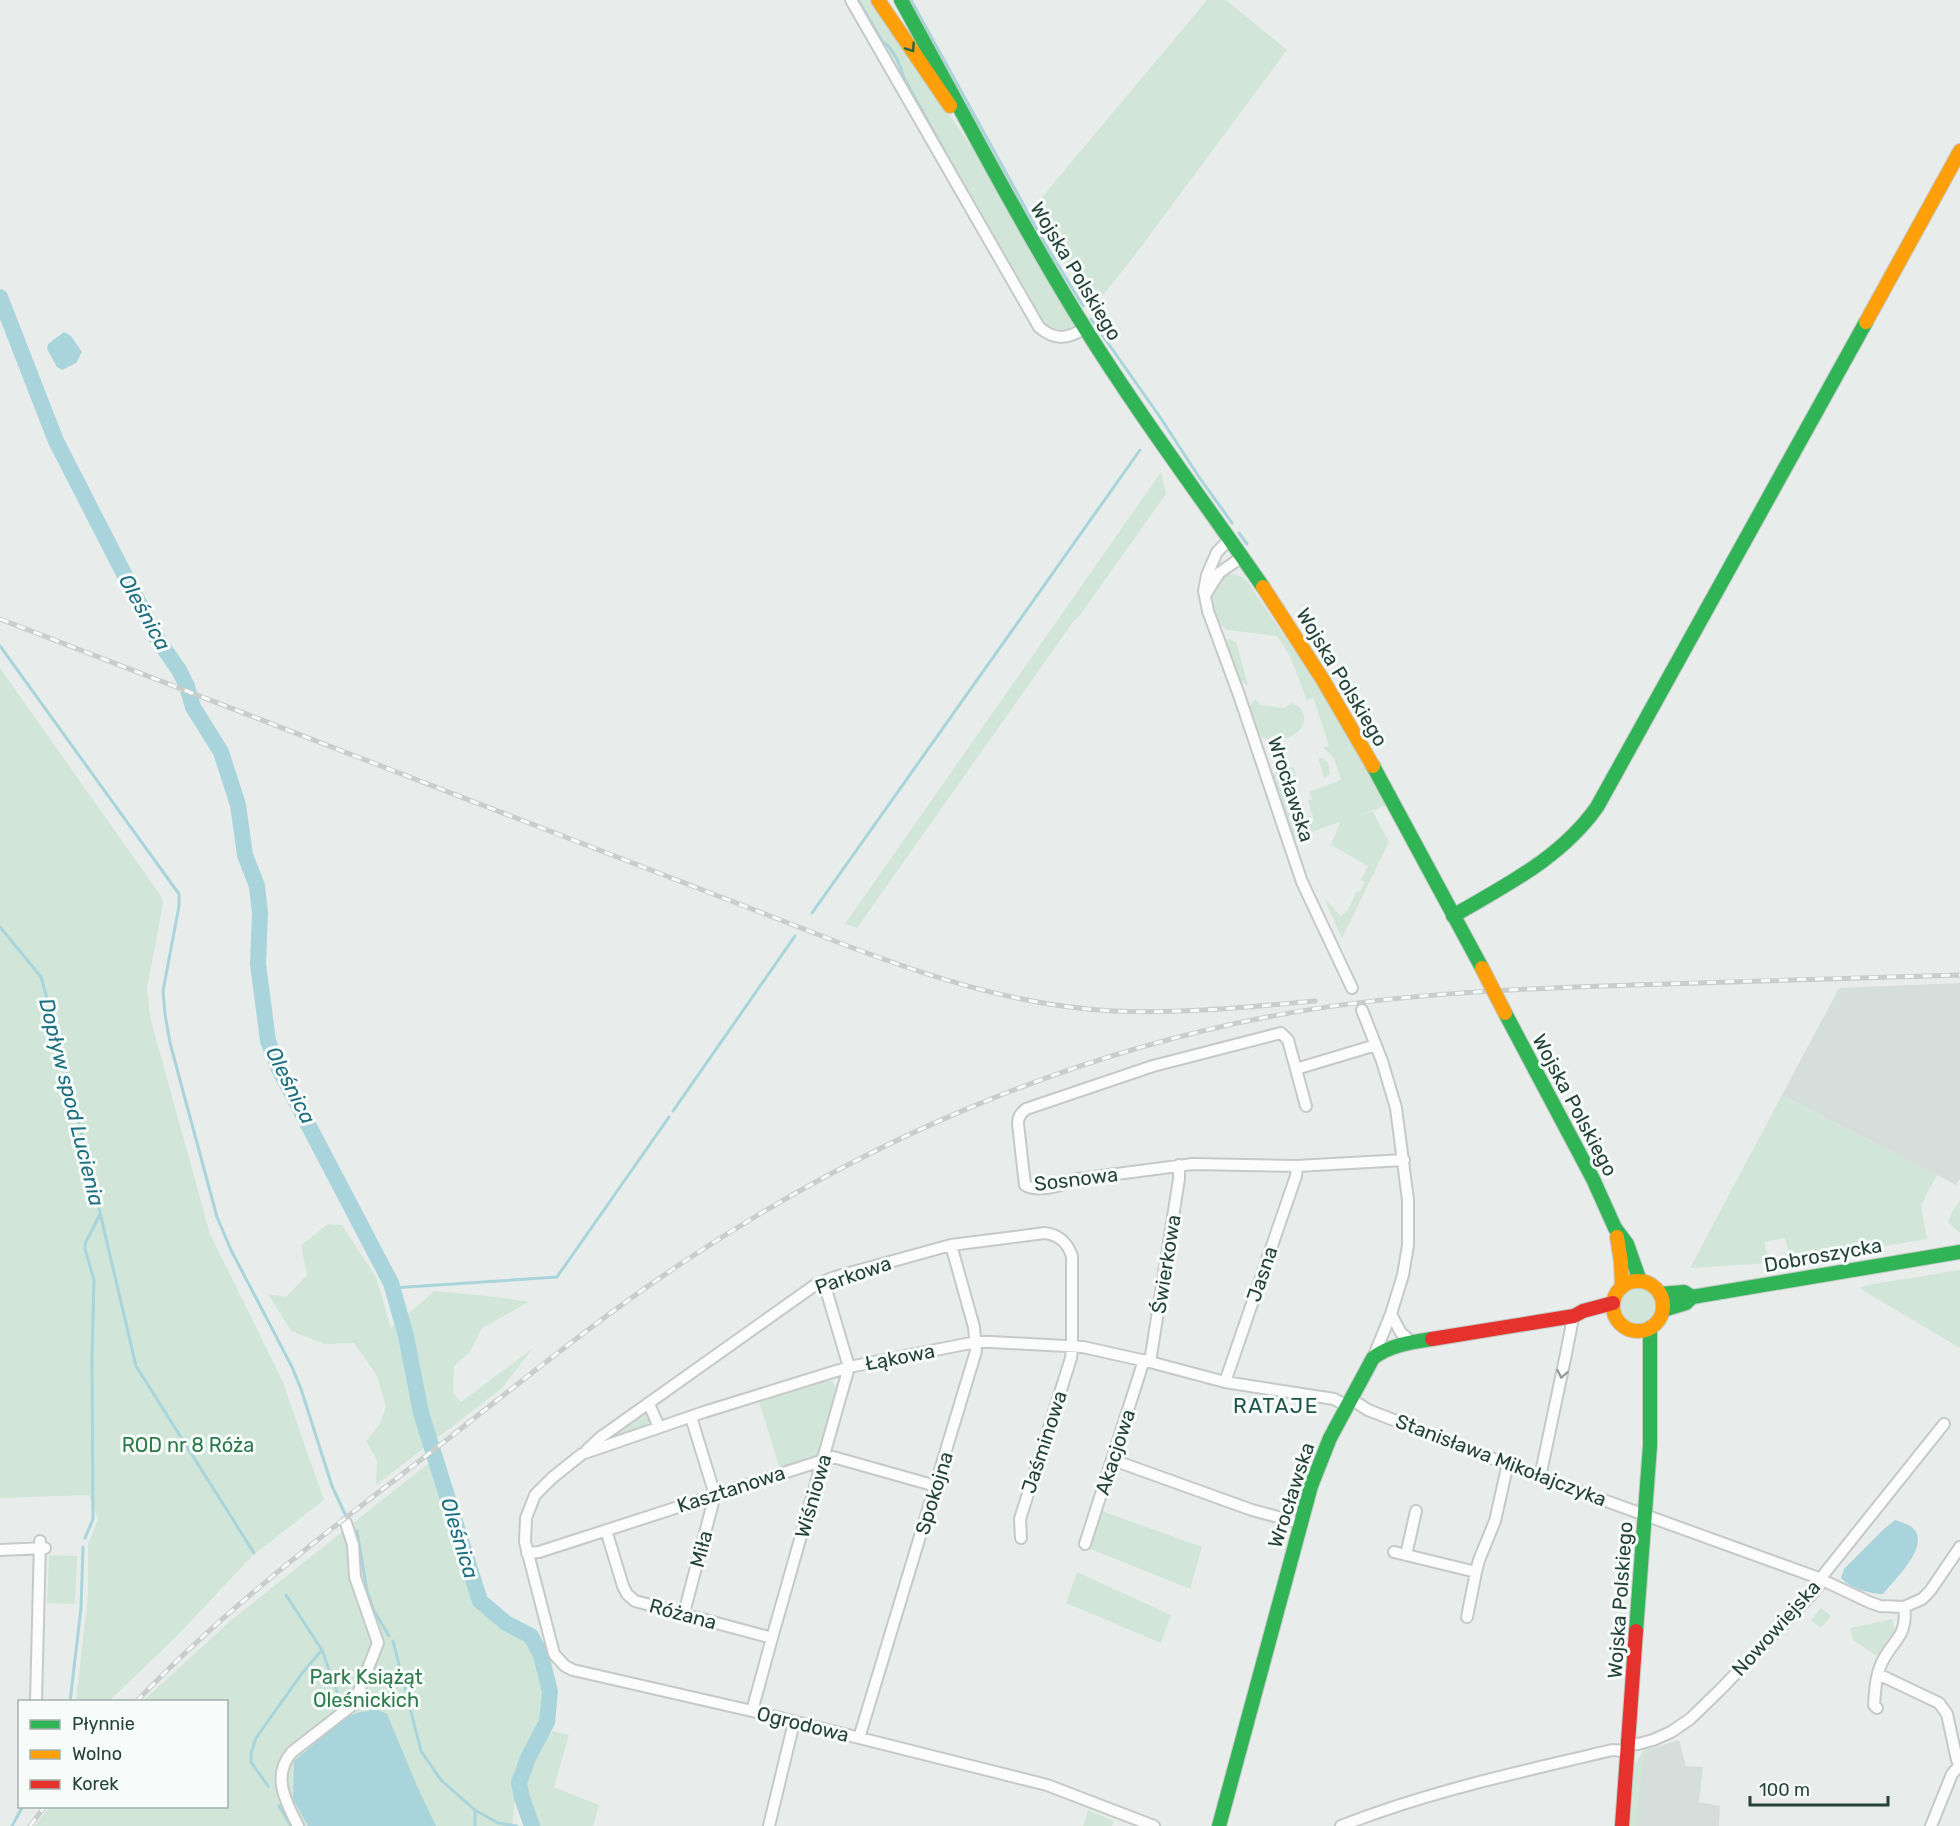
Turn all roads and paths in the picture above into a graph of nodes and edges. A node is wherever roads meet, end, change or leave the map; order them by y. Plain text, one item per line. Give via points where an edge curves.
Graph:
1 (850, 0) edge
2 (878, 0) edge
3 (901, 0) edge
4 (1960, 151) edge
5 (994, 171) junction
6 (1085, 328) junction
7 (1230, 539) junction
8 (1242, 557) junction
9 (1205, 598) junction
10 (1453, 916) junction
11 (1352, 988) dead end
12 (1362, 1010) dead end
13 (1376, 1045) junction
14 (1296, 1069) junction
15 (1306, 1106) dead end
16 (1404, 1160) junction
17 (1179, 1165) junction
18 (1297, 1166) junction
19 (1615, 1228) junction
20 (951, 1245) junction
21 (1960, 1252) edge
22 (825, 1281) junction
23 (1640, 1281) junction
24 (1622, 1287) junction
25 (1660, 1294) junction
26 (1692, 1297) junction
27 (1614, 1310) junction
28 (1663, 1310) junction
29 (1391, 1314) junction
30 (1572, 1317) junction
31 (1643, 1330) junction
32 (975, 1342) junction
33 (1412, 1342) junction
34 (1072, 1346) junction
35 (1373, 1358) junction
36 (1147, 1361) junction
37 (849, 1366) junction
38 (1225, 1382) junction
39 (1349, 1403) junction
40 (649, 1404) junction
41 (691, 1417) junction
42 (1944, 1424) dead end
43 (659, 1427) junction
44 (582, 1454) junction
45 (824, 1459) junction
46 (1113, 1460) junction
47 (1508, 1463) junction
48 (1540, 1477) junction
49 (936, 1486) junction
50 (715, 1495) junction
51 (1416, 1511) dead end
52 (1646, 1515) junction
53 (346, 1523) dead end
54 (1300, 1523) junction
55 (606, 1530) junction
56 (1021, 1538) dead end
57 (1084, 1544) dead end
58 (1960, 1547) edge
59 (0, 1550) edge
60 (1394, 1552) dead end
61 (527, 1553) junction
62 (1406, 1555) junction
63 (1476, 1572) junction
64 (1822, 1580) junction
65 (1904, 1607) junction
66 (684, 1613) junction
67 (1467, 1617) dead end
68 (772, 1638) junction
69 (1878, 1674) junction
70 (36, 1700) edge
71 (1877, 1708) dead end
72 (752, 1712) junction
73 (794, 1722) junction
74 (859, 1738) junction
75 (1629, 1748) junction
76 (1960, 1766) edge
77 (1367, 1821) edge
78 (298, 1826) edge
79 (770, 1826) edge
80 (1154, 1826) edge
81 (1219, 1826) edge
82 (1341, 1826) edge
83 (1622, 1826) edge
84 (1931, 1826) edge

1 - 6 street via 1039,327 1059,338
2 -> 5 main road
3 - 5 main road
4 - 10 main road via 1597,806 1578,831 1538,865
5 - 6 main road, Wojska Polskiego
6 - 7 main road, Wojska Polskiego
7 - 8 main road, Wojska Polskiego
7 - 9 street, Wrocławska via 1212,562 1204,585
8 - 9 street via 1219,573
8 - 10 main road, Wojska Polskiego via 1354,731
9 - 11 street, Wrocławska via 1295,863
10 - 19 main road, Wojska Polskiego, bridge via 1593,1179
12 - 13 street, Wrocławska
13 - 14 street
13 - 16 street, Wrocławska via 1396,1108
14 - 15 street, Sosnowa
14 - 17 street, Sosnowa via 1288,1040 1281,1033 1153,1066 1026,1109 1018,1118 1024,1180 1029,1188
16 - 18 street, Sosnowa
16 - 29 street, Wrocławska via 1408,1245
17 - 18 street, Sosnowa
17 - 36 street, Świerkowa
18 - 38 street, Jasna
19 - 23 main road, Wojska Polskiego via 1627,1244
19 - 24 main road, Wojska Polskiego
20 - 22 street, Parkowa
20 - 32 street, Spokojna
20 - 34 street, Parkowa via 1045,1233 1062,1240 1071,1256
21 - 26 main road, Dobroszycka
22 - 37 street
22 - 40 street, Parkowa via 814,1285
23 - 24 main road
23 - 25 main road
24 - 27 main road via 1615,1296
25 - 26 main road, Dobroszycka via 1684,1292
25 - 28 main road
26 - 28 main road, Dobroszycka via 1686,1303
27 - 30 main road via 1584,1319
27 - 31 main road via 1623,1325
28 - 31 main road via 1656,1323
29 - 33 street via 1401,1333
29 - 35 street, Wrocławska
30 - 33 main road
30 -> 48 street
31 - 52 main road, Wojska Polskiego via 1651,1359
32 - 34 street, Łąkowa
32 - 37 street, Łąkowa
32 - 49 street, Spokojna via 974,1358
33 - 35 main road
34 - 36 street, Łąkowa
34 - 56 street, Jaśminowa via 1020,1519
35 - 39 main road, Wrocławska
36 - 38 street, Łąkowa
36 - 46 street, Akacjowa
37 - 41 street, Łąkowa
37 - 45 street, Wiśniowa
38 - 39 street, Łąkowa
39 - 47 street, Stanisława Mikołajczyka
39 - 54 main road, Wrocławska via 1321,1457
40 - 43 street
40 - 44 street, Parkowa
41 - 43 street, Łąkowa
41 - 50 street
42 - 64 street, Nowowiejska
43 - 44 street, Łąkowa
44 - 61 street, Łąkowa via 535,1496 526,1518
45 - 49 street, Kasztanowa via 833,1457
45 - 50 street, Kasztanowa
45 - 68 street, Wiśniowa
46 - 54 street via 1252,1510
46 - 57 street, Akacjowa
47 - 48 street, Stanisława Mikołajczyka
47 - 63 street via 1495,1521
48 - 52 street, Stanisława Mikołajczyka
49 - 74 street, Spokojna
50 - 55 street, Kasztanowa
50 - 66 street, Miła
51 - 62 street
52 - 64 street, Stanisława Mikołajczyka
52 - 75 main road, Wojska Polskiego
53 - 78 street via 353,1545 355,1577 378,1643 355,1701 285,1760 281,1784
54 - 81 main road, Wrocławska
55 - 61 street, Kasztanowa
55 - 66 street, Różana via 627,1594 635,1601
58 - 65 street via 1925,1596
59 - 70 street via 42,1545
60 - 62 street
61 - 72 street, Ogrodowa via 554,1654 565,1666
62 - 63 street
63 - 67 street
64 - 65 street, Stanisława Mikołajczyka via 1869,1602
64 - 75 street, Nowowiejska via 1697,1713 1671,1732
65 - 69 street via 1904,1626
66 - 68 street, Różana
68 - 72 street, Wiśniowa
69 - 71 street via 1874,1705
69 - 76 street via 1944,1708
72 - 73 street, Ogrodowa
73 - 74 street, Ogrodowa
73 - 79 street
74 - 80 street, Ogrodowa via 1047,1785
75 - 77 street, Nowowiejska via 1454,1789
75 - 83 main road, Wojska Polskiego
76 - 84 street via 1952,1774
77 - 82 street, Nowowiejska

